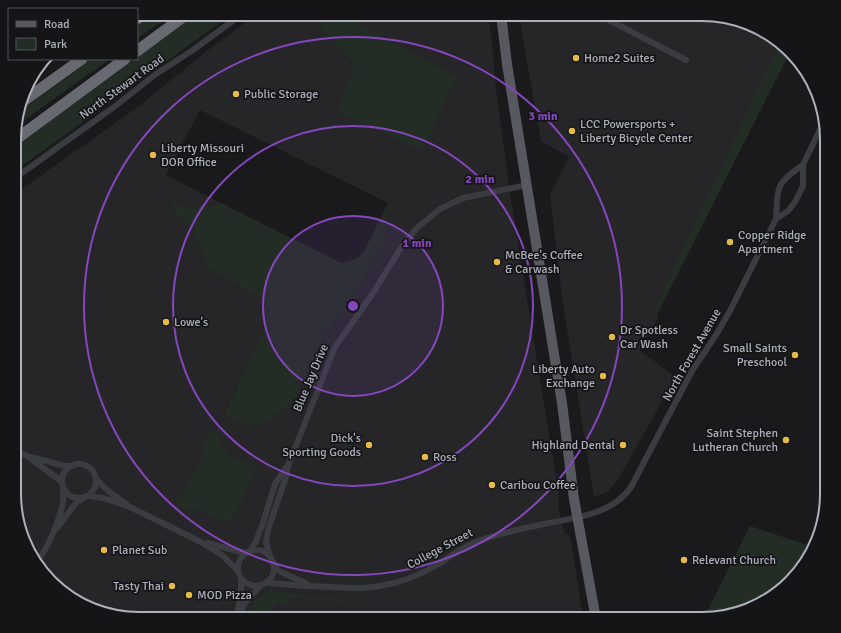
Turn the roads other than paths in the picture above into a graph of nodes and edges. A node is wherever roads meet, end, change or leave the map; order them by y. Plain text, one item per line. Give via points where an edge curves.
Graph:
1 (177, 21) edge
2 (232, 21) edge
3 (502, 21) edge
4 (611, 21) edge
5 (138, 49) edge
6 (81, 60) edge
7 (124, 60) edge
8 (686, 60) dead end
9 (29, 97) edge
10 (820, 130) edge
11 (21, 135) edge
12 (803, 164) junction
13 (21, 174) edge
14 (527, 185) junction
15 (776, 219) junction
16 (21, 453) edge
17 (27, 456) junction
18 (289, 462) junction
19 (72, 466) junction
20 (97, 480) junction
21 (63, 485) junction
22 (86, 497) junction
23 (130, 507) junction
24 (578, 517) junction
25 (53, 532) junction
26 (199, 541) junction
27 (247, 552) junction
28 (40, 557) edge
29 (272, 562) junction
30 (238, 571) junction
31 (241, 578) junction
32 (263, 584) junction
33 (311, 586) junction
34 (237, 612) edge
35 (240, 612) edge
36 (595, 612) edge

1 - 5 highway
2 - 13 street, North Stewart Road
3 - 14 main road
4 - 8 street
6 - 9 highway
7 - 11 highway
10 - 12 street, North Forest Avenue
12 - 15 street, North Forest Avenue via 803,186 788,212
12 - 15 street, North Forest Avenue via 782,181 777,193
14 - 18 street, Blue Jay Drive via 463,198 440,209 418,227 335,347
14 - 24 main road
15 - 24 street, North Forest Avenue via 730,311 692,371 631,488 612,505
16 - 17 street
17 - 19 street
17 - 21 street
18 - 27 street, Blue Jay Drive via 275,484 256,541
18 - 29 street, Blue Jay Drive via 268,530 266,542
19 - 20 street via 87,466
19 - 21 street via 65,473
20 - 22 street via 95,489
20 - 23 street
21 - 22 street via 73,498
21 - 25 street via 64,500
22 - 23 street via 103,498
22 - 25 street via 76,503
23 - 26 street
24 - 33 street, College Street via 503,533 476,542 410,578 380,586 344,589
24 - 36 main road
25 - 28 street
26 - 27 street
26 - 30 street via 222,555
27 - 29 street via 262,551
27 - 30 street via 239,561
29 - 32 street via 272,575
29 - 33 street, College Street via 279,571
30 - 31 street
31 - 32 street via 250,584
31 - 34 street
32 - 33 street, College Street
32 - 35 street via 247,600

